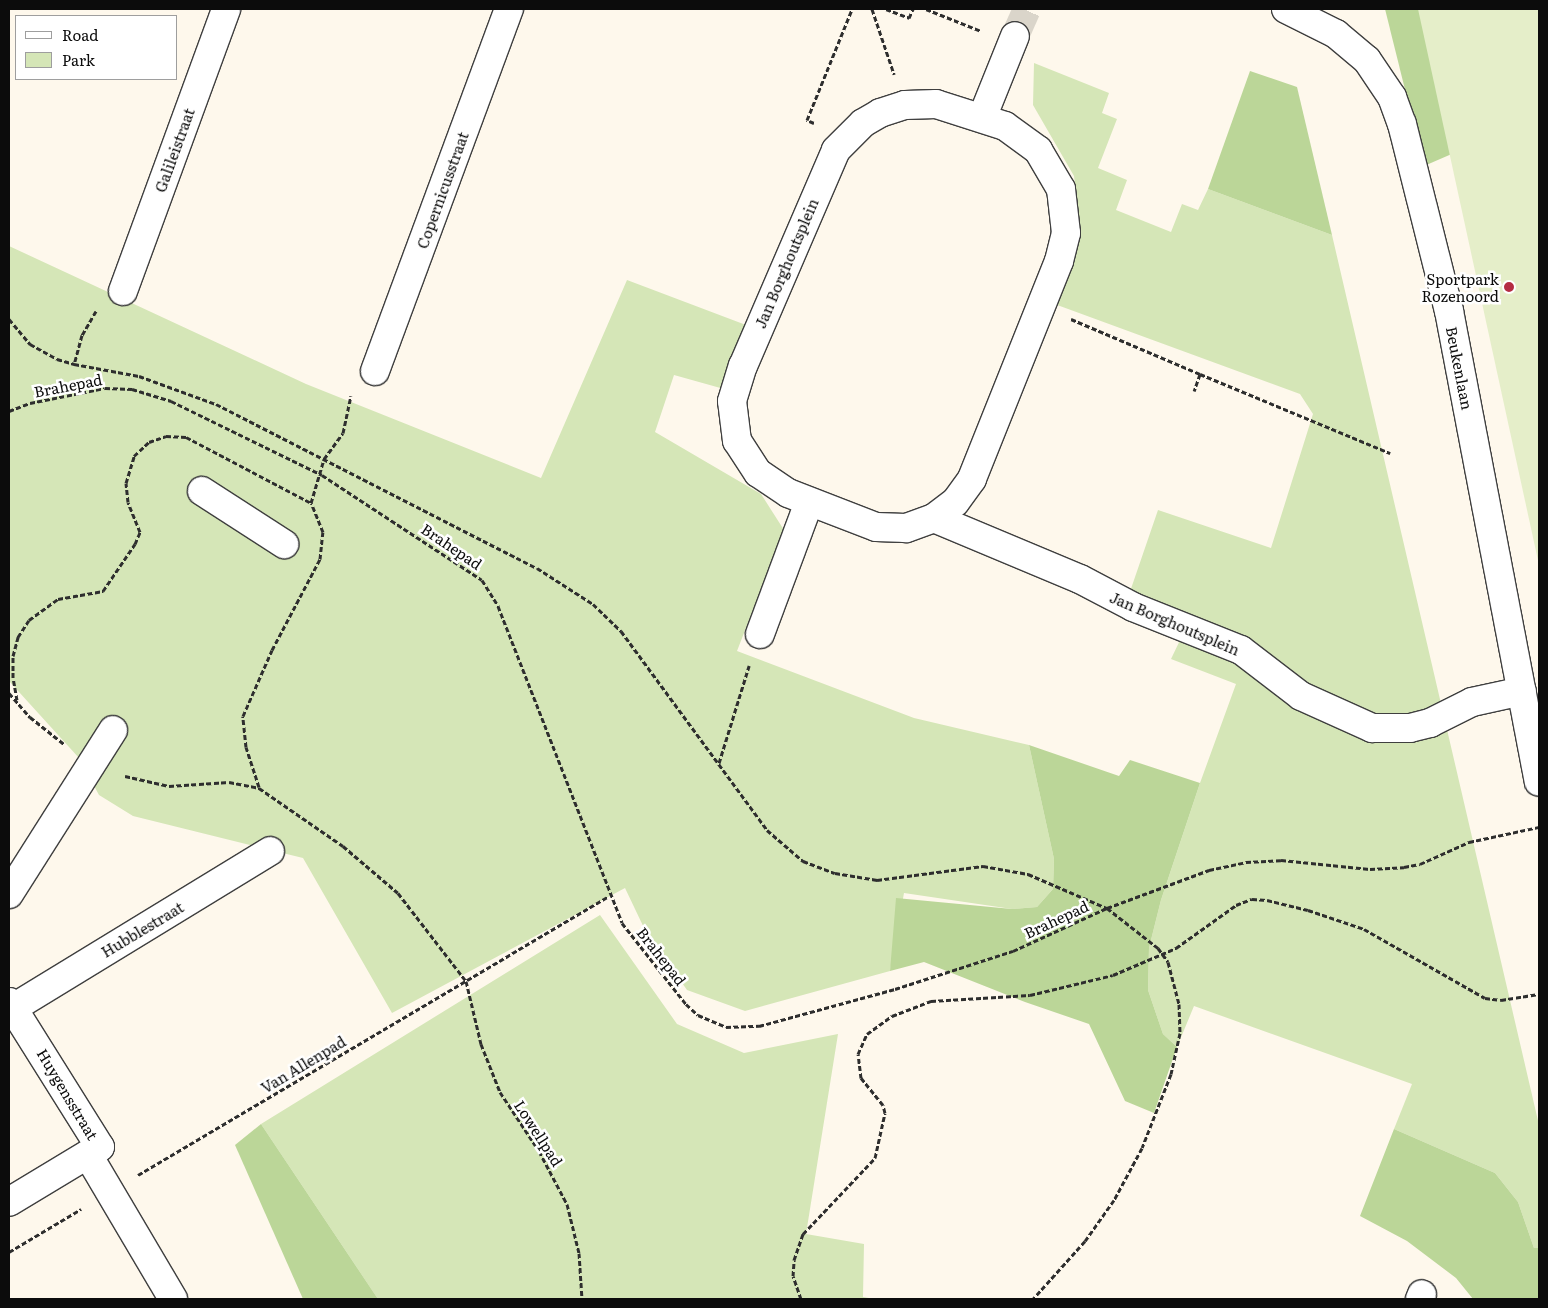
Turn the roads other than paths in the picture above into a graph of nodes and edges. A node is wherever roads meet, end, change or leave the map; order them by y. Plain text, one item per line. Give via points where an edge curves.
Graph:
1 (226, 9) edge
2 (509, 9) edge
3 (1286, 9) edge
4 (1014, 40) tunnel mouth
5 (982, 118) junction
6 (123, 291) road end
7 (375, 371) dead end
8 (202, 491) dead end
9 (809, 502) junction
10 (934, 518) junction
11 (284, 544) dead end
12 (760, 634) road end
13 (1522, 691) junction
14 (113, 730) dead end
15 (1539, 781) edge
16 (270, 851) dead end
17 (9, 894) edge
18 (11, 1005) edge
19 (88, 1155) junction
20 (9, 1202) edge
21 (173, 1299) edge

1 - 6 street, Galileistraat
2 - 7 street, Copernicusstraat
3 - 13 street, Beukenlaan via 1336,34 1367,60 1392,97 1402,124 1449,311
4 - 5 street
5 - 9 street, Jan Borghoutsplein via 950,106 905,105 880,113 847,136 826,167 743,366 732,401 737,440 746,458 773,485
5 - 10 street, Jan Borghoutsplein via 1013,130 1032,144 1046,161 1061,189 1065,205 1064,246 972,479 955,502
8 - 11 street
9 - 10 street, Jan Borghoutsplein via 876,528 906,528
9 - 12 street
10 - 13 street, Jan Borghoutsplein via 1080,579 1133,608 1241,650 1301,696 1372,728 1410,728 1430,723 1472,702
13 - 15 street, Beukenlaan
14 - 17 street
16 - 18 street, Hubblestraat
18 - 19 street, Huygensstraat via 100,1147
19 - 20 street, Huygensstraat
19 - 21 street

